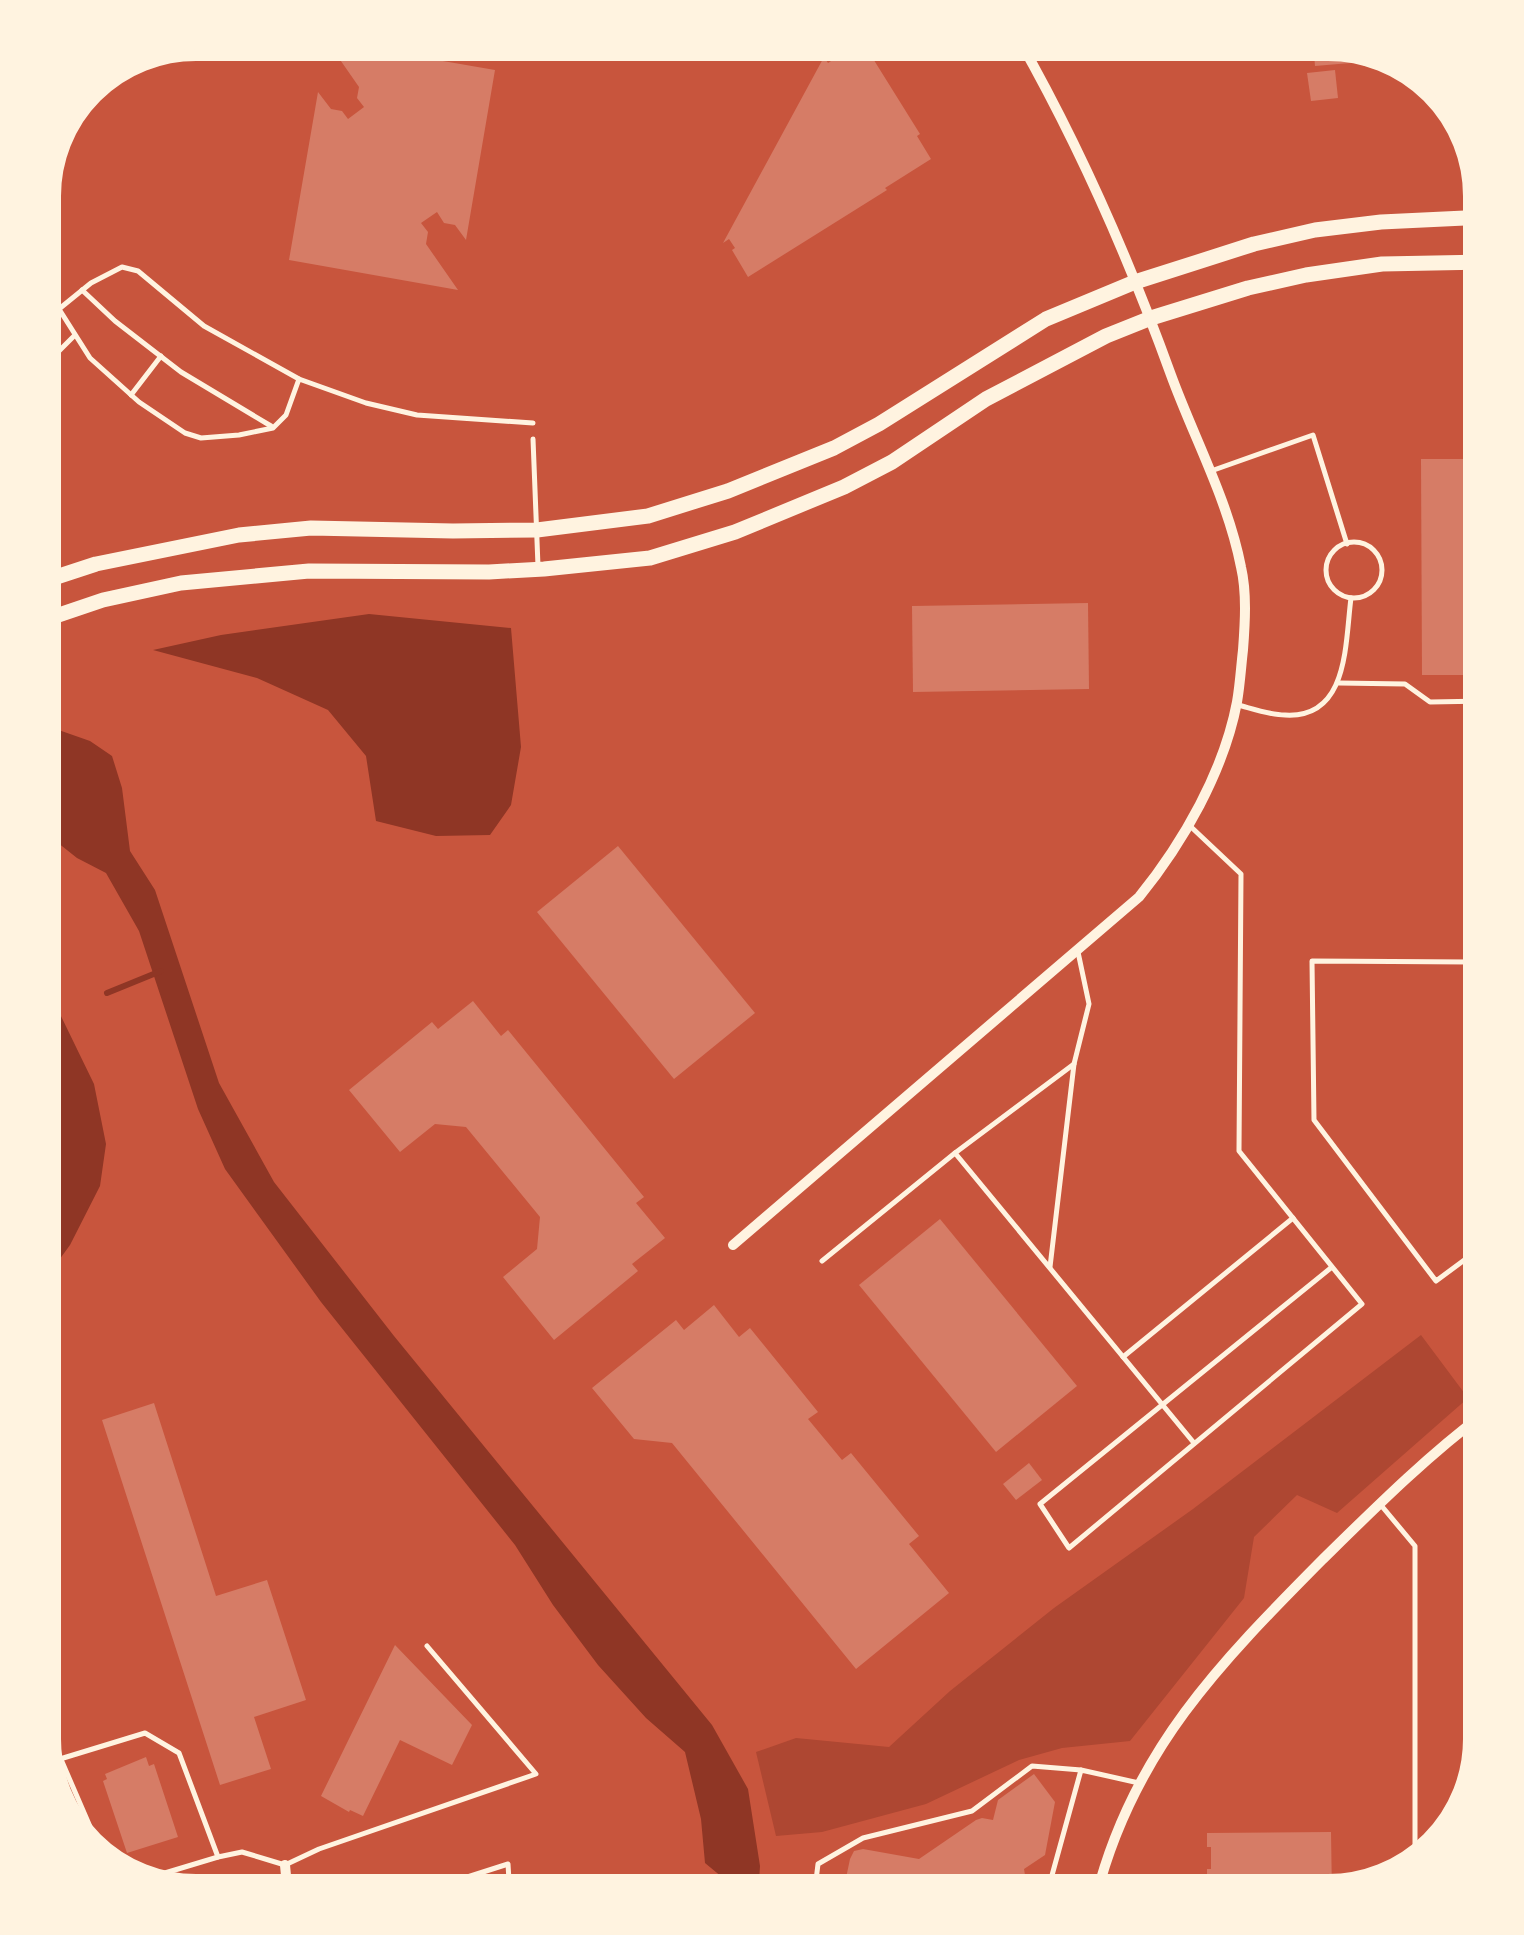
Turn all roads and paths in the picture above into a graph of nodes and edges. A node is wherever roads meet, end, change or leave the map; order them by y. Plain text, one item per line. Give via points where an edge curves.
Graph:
1 (1027, 55) edge
2 (1469, 218) edge
3 (1469, 262) edge
4 (1135, 282) junction
5 (82, 290) junction
6 (55, 305) edge
7 (59, 309) junction
8 (1151, 318) junction
9 (75, 335) junction
10 (55, 355) joint
11 (161, 356) junction
12 (299, 379) junction
13 (55, 391) edge
14 (131, 395) junction
15 (532, 424) dead end
16 (273, 428) junction
17 (534, 439) dead end
18 (1209, 472) junction
19 (537, 530) junction
20 (1346, 544) junction
21 (538, 570) junction
22 (55, 577) edge
23 (1351, 598) junction
24 (55, 616) edge
25 (1339, 683) junction
26 (1469, 702) edge
27 (1236, 705) junction
28 (1189, 825) junction
29 (1078, 949) junction
30 (1469, 962) edge
31 (1074, 1064) junction
32 (954, 1153) junction
33 (1293, 1218) junction
34 (734, 1245) dead end
35 (1469, 1257) edge
36 (822, 1261) dead end
37 (1332, 1266) junction
38 (1050, 1269) junction
39 (1123, 1357) junction
40 (1162, 1404) junction
41 (1469, 1425) edge
42 (1194, 1443) junction
43 (1380, 1504) junction
44 (427, 1646) dead end
45 (56, 1750) edge
46 (60, 1759) junction
47 (1081, 1770) junction
48 (1139, 1782) junction
49 (94, 1836) edge
50 (1415, 1849) edge
51 (218, 1857) junction
52 (285, 1865) junction
53 (160, 1874) edge
54 (287, 1880) edge
55 (458, 1880) edge
56 (509, 1880) edge
57 (816, 1880) edge
58 (1051, 1880) edge
59 (1102, 1880) edge

1 - 4 street
2 - 4 main road via 1315,230
3 - 8 main road via 1382,264 1306,275
4 - 8 street
4 - 19 main road via 1046,319 879,424 783,470 648,516
5 - 7 lane
5 - 11 lane
5 - 12 lane via 122,268 138,271 204,326
6 - 7 lane
7 - 9 lane
8 - 18 street
8 - 21 main road via 986,399 892,462 792,511 650,558
9 - 10 lane
9 - 14 lane
10 - 13 lane
11 - 14 lane
11 - 16 lane
12 - 15 lane via 416,414
12 - 16 lane via 286,415
14 - 16 lane via 201,438
17 - 19 lane
18 - 20 lane via 1314,435
18 - 27 street via 1242,570 1245,626
19 - 21 lane
19 - 22 main road via 311,528 239,535
20 - 23 lane via 1332,552 1326,568 1332,587
20 - 23 lane via 1372,549 1382,569 1370,592
21 - 24 main road via 310,571 181,583
23 - 25 lane
25 - 26 lane via 1404,684 1430,702
25 - 27 lane via 1329,700 1300,715
27 - 28 street
28 - 29 street via 1139,896
28 - 33 lane via 1242,874 1239,1151
29 - 31 lane via 1089,1004
29 - 34 street
30 - 35 lane via 1312,961 1314,1120 1436,1281
31 - 32 lane
31 - 38 lane
32 - 36 lane
32 - 38 lane
33 - 37 lane
33 - 39 lane
37 - 40 lane
37 - 42 lane via 1362,1304
38 - 39 lane
39 - 40 lane
40 - 42 lane
40 - 42 lane via 1040,1504 1069,1548
41 - 43 street
43 - 48 street via 1242,1641 1186,1709
43 - 50 lane via 1415,1546
44 - 52 lane via 536,1774
45 - 46 lane
46 - 49 lane
46 - 51 lane via 145,1734 179,1753
47 - 48 lane
47 - 57 lane via 1032,1766 972,1811 863,1838 818,1864
47 - 58 lane
48 - 59 street
51 - 52 lane via 242,1852
51 - 53 lane
52 - 54 street
55 - 56 lane via 508,1864

